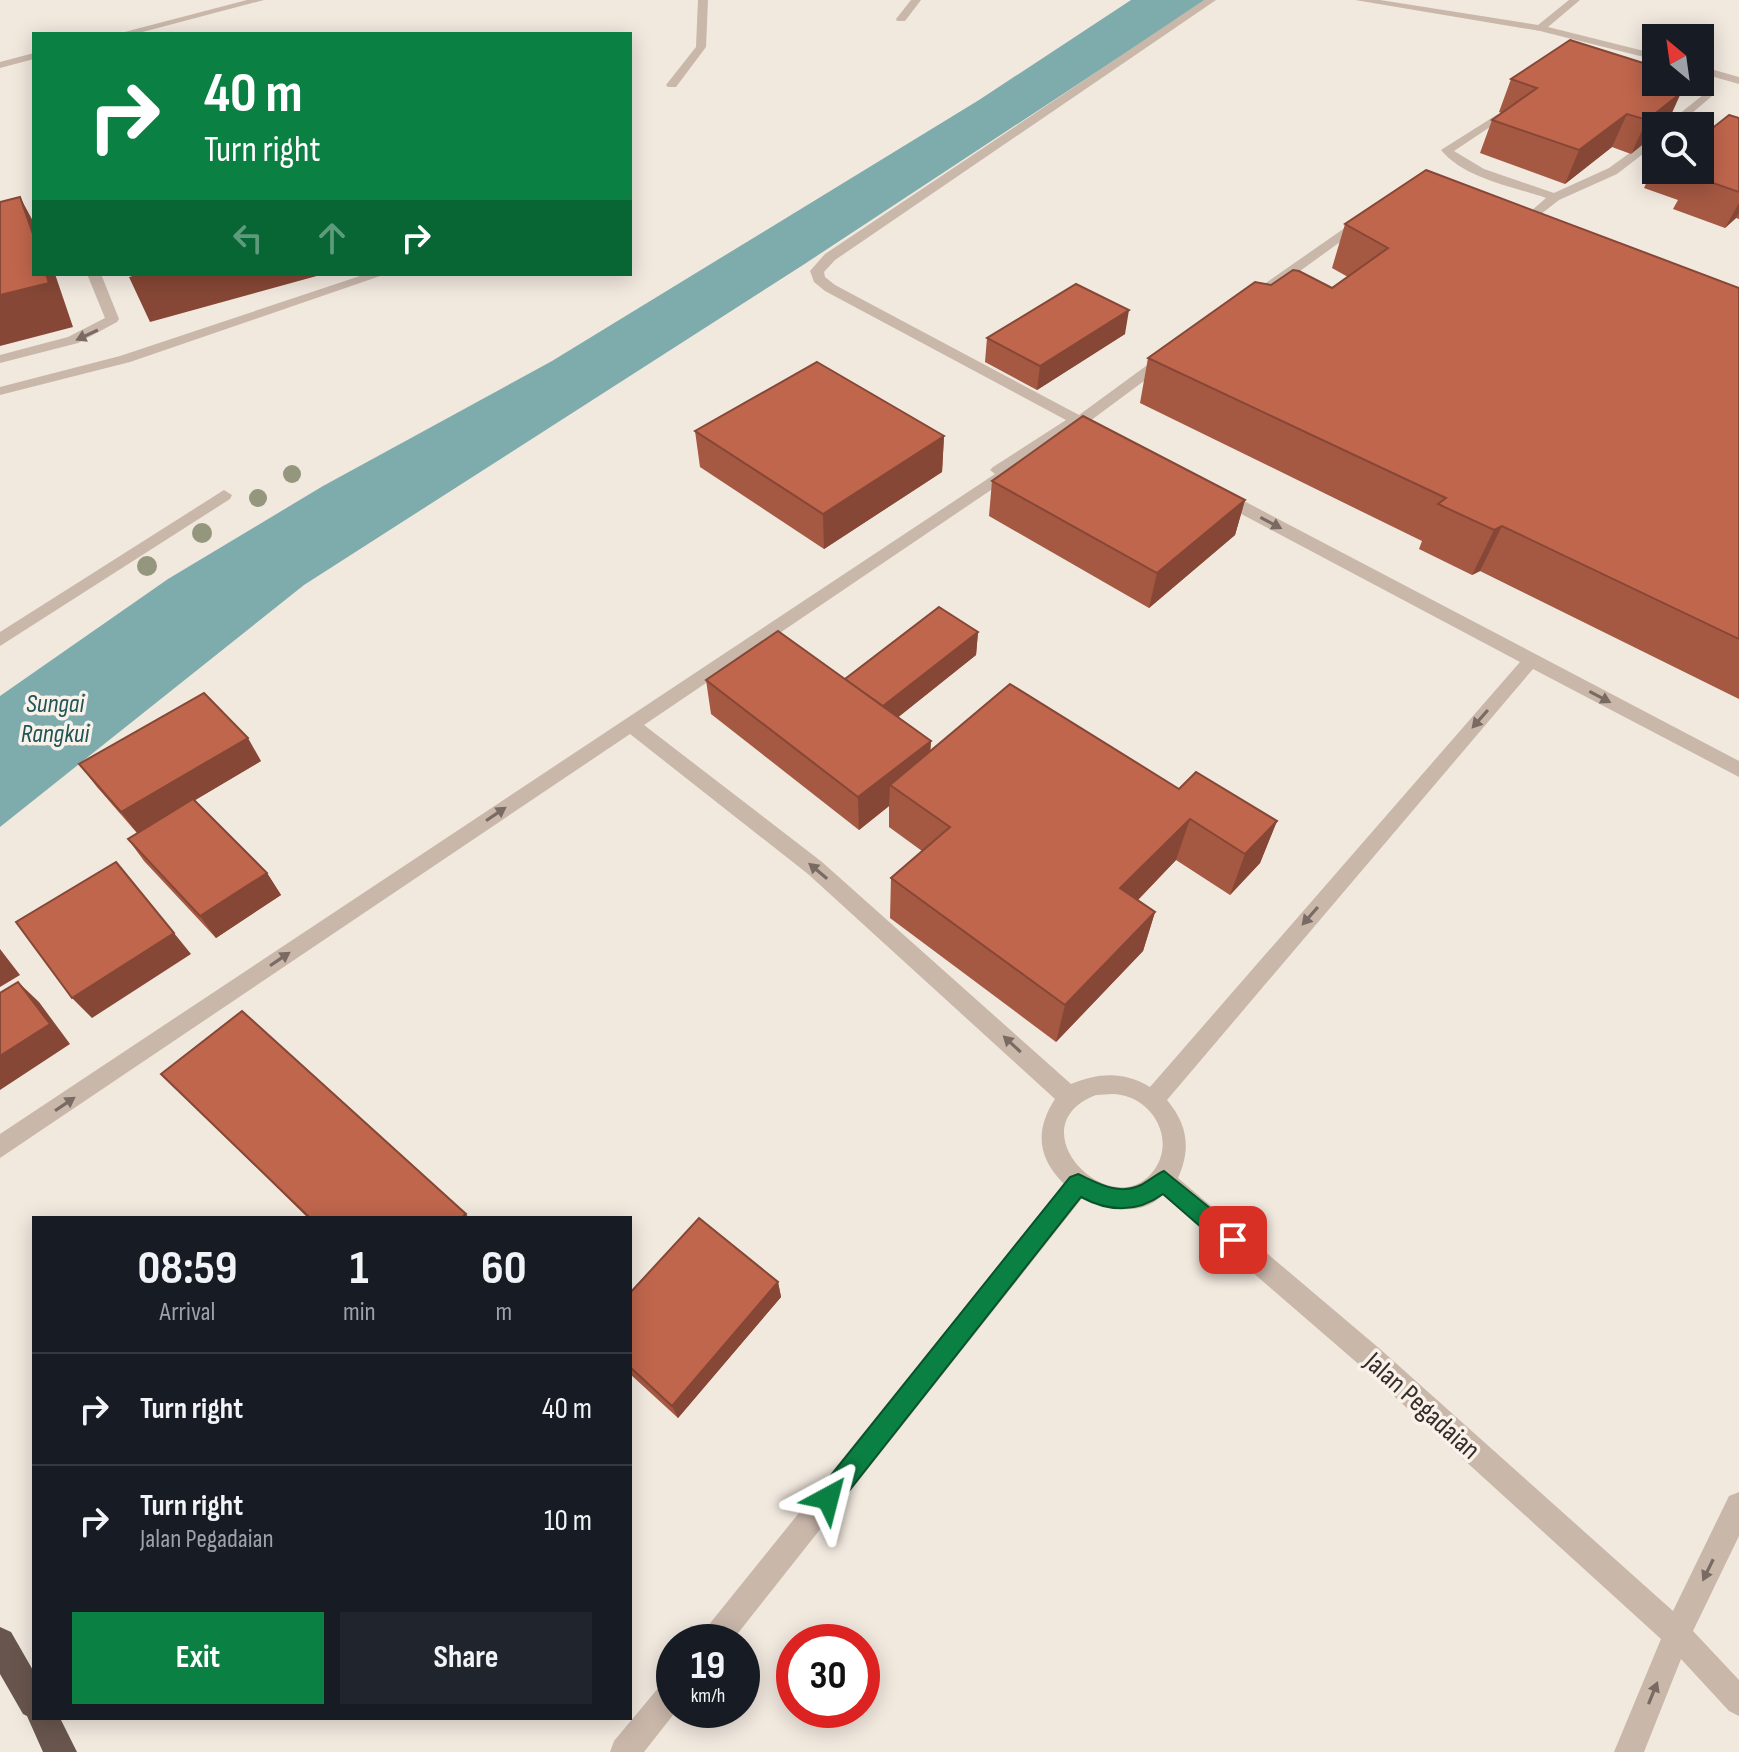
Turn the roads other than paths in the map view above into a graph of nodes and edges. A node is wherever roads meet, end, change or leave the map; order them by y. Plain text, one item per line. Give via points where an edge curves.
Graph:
1 (259, 0) edge
2 (703, 0) edge
3 (916, 0) edge
4 (1211, 0) edge
5 (1360, 0) edge
6 (1575, 0) edge
7 (901, 19) dead end
8 (1540, 28) junction
9 (130, 32) edge
10 (1642, 54) edge
11 (32, 57) edge
12 (0, 65) edge
13 (1714, 73) edge
14 (1739, 81) edge
15 (672, 85) dead end
16 (1706, 96) edge
17 (1687, 112) edge
18 (1498, 117) edge
19 (1642, 149) edge
20 (1555, 197) junction
21 (1378, 211) edge
22 (1541, 226) edge
23 (95, 276) edge
24 (373, 276) edge
25 (1236, 310) edge
26 (1184, 346) edge
27 (0, 359) edge
28 (0, 391) edge
29 (1079, 420) junction
30 (1106, 435) edge
31 (1201, 486) edge
32 (224, 495) dead end
33 (0, 640) edge
34 (1531, 660) junction
35 (630, 724) junction
36 (1739, 770) edge
37 (1069, 1097) junction
38 (1153, 1100) junction
39 (0, 1147) edge
40 (1164, 1181) junction
41 (1078, 1185) junction
42 (1739, 1506) edge
43 (727, 1624) edge
44 (1677, 1634) junction
45 (0, 1643) edge
46 (32, 1699) edge
47 (1739, 1701) edge
48 (656, 1713) edge
49 (43, 1720) edge
50 (61, 1752) edge
51 (625, 1752) edge
52 (1629, 1752) edge

1 - 9 street
2 - 15 street via 701,47
3 - 7 street
4 - 29 street via 830,257 817,271 830,288
5 - 8 street
6 - 8 street
8 - 10 street
11 - 12 street
13 - 14 street
16 - 17 street
18 - 20 street via 1447,150 1449,154
19 - 20 street via 1613,171
20 - 22 street via 1520,219
21 - 25 street
23 -> 27 street via 112,319 76,340
24 - 28 street via 125,359
26 - 29 street
29 - 30 street
29 - 35 street
31 -> 34 street
32 - 33 street
34 -> 36 street
34 -> 38 street
37 -> 35 street via 815,868
39 -> 35 street
37 - 38 street via 1095,1085 1125,1086
37 - 41 street via 1055,1116 1051,1140 1059,1165
38 - 40 street via 1169,1118 1176,1140 1175,1162
40 - 41 street via 1146,1194 1124,1200
40 - 44 street, Jalan Pegadaian via 1371,1358
41 - 43 street
42 -> 44 street
44 - 47 street, Jalan Pegadaian
52 -> 44 street
45 - 46 highway
48 - 51 street
49 - 50 highway

